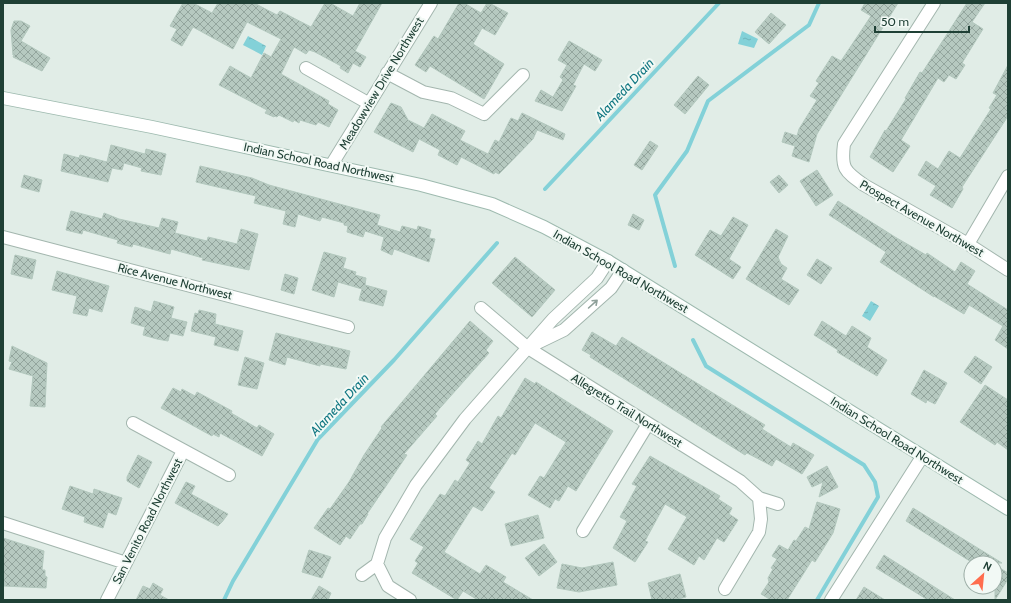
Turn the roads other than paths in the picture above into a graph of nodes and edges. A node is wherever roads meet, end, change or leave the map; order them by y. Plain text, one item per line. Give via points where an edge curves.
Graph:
1 (431, 3) edge
2 (934, 3) edge
3 (306, 68) dead end
4 (387, 73) junction
5 (523, 75) dead end
6 (3, 98) edge
7 (368, 103) junction
8 (332, 164) junction
9 (1008, 176) edge
10 (3, 237) edge
11 (968, 244) junction
12 (608, 261) junction
13 (623, 270) junction
14 (1008, 270) edge
15 (482, 308) dead end
16 (348, 327) dead end
17 (528, 348) junction
18 (133, 423) dead end
19 (648, 424) junction
20 (183, 451) junction
21 (922, 457) junction
22 (230, 475) dead end
23 (759, 498) junction
24 (778, 504) dead end
25 (1008, 509) edge
26 (3, 523) edge
27 (583, 532) dead end
28 (126, 563) junction
29 (377, 564) junction
30 (362, 575) dead end
31 (725, 589) dead end
32 (107, 600) edge
33 (410, 600) edge
34 (831, 600) edge

1 - 4 street, Meadowview Drive Northwest
2 - 11 street, Prospect Avenue Northwest via 844,144 842,162 850,176
3 - 7 street
4 - 5 street via 423,92 451,98 484,114
4 - 7 street, Meadowview Drive Northwest
6 - 8 street, Indian School Road Northwest
7 - 8 street, Meadowview Drive Northwest
8 - 12 street, Indian School Road Northwest via 492,204 544,227
9 - 11 street
10 - 16 street, Rice Avenue Northwest
11 - 14 street, Prospect Avenue Northwest
12 - 13 street, Indian School Road Northwest
12 - 17 street via 597,278 553,318
17 -> 13 street via 564,330 611,288
13 - 21 street, Indian School Road Northwest
15 - 17 street, Allegretto Trail Northwest
17 - 19 street, Allegretto Trail Northwest
17 - 29 street via 465,419 416,485 385,538
18 - 20 street, San Venito Road Northwest
19 - 23 street, Allegretto Trail Northwest via 740,481
19 - 27 street
20 - 22 street
20 - 28 street, San Venito Road Northwest
21 - 25 street, Indian School Road Northwest
21 - 34 street
23 - 24 street, Allegretto Trail Northwest
23 - 31 street via 759,532
26 - 28 street
28 - 32 street, San Venito Road Northwest
29 - 30 street
29 - 33 street via 388,586

